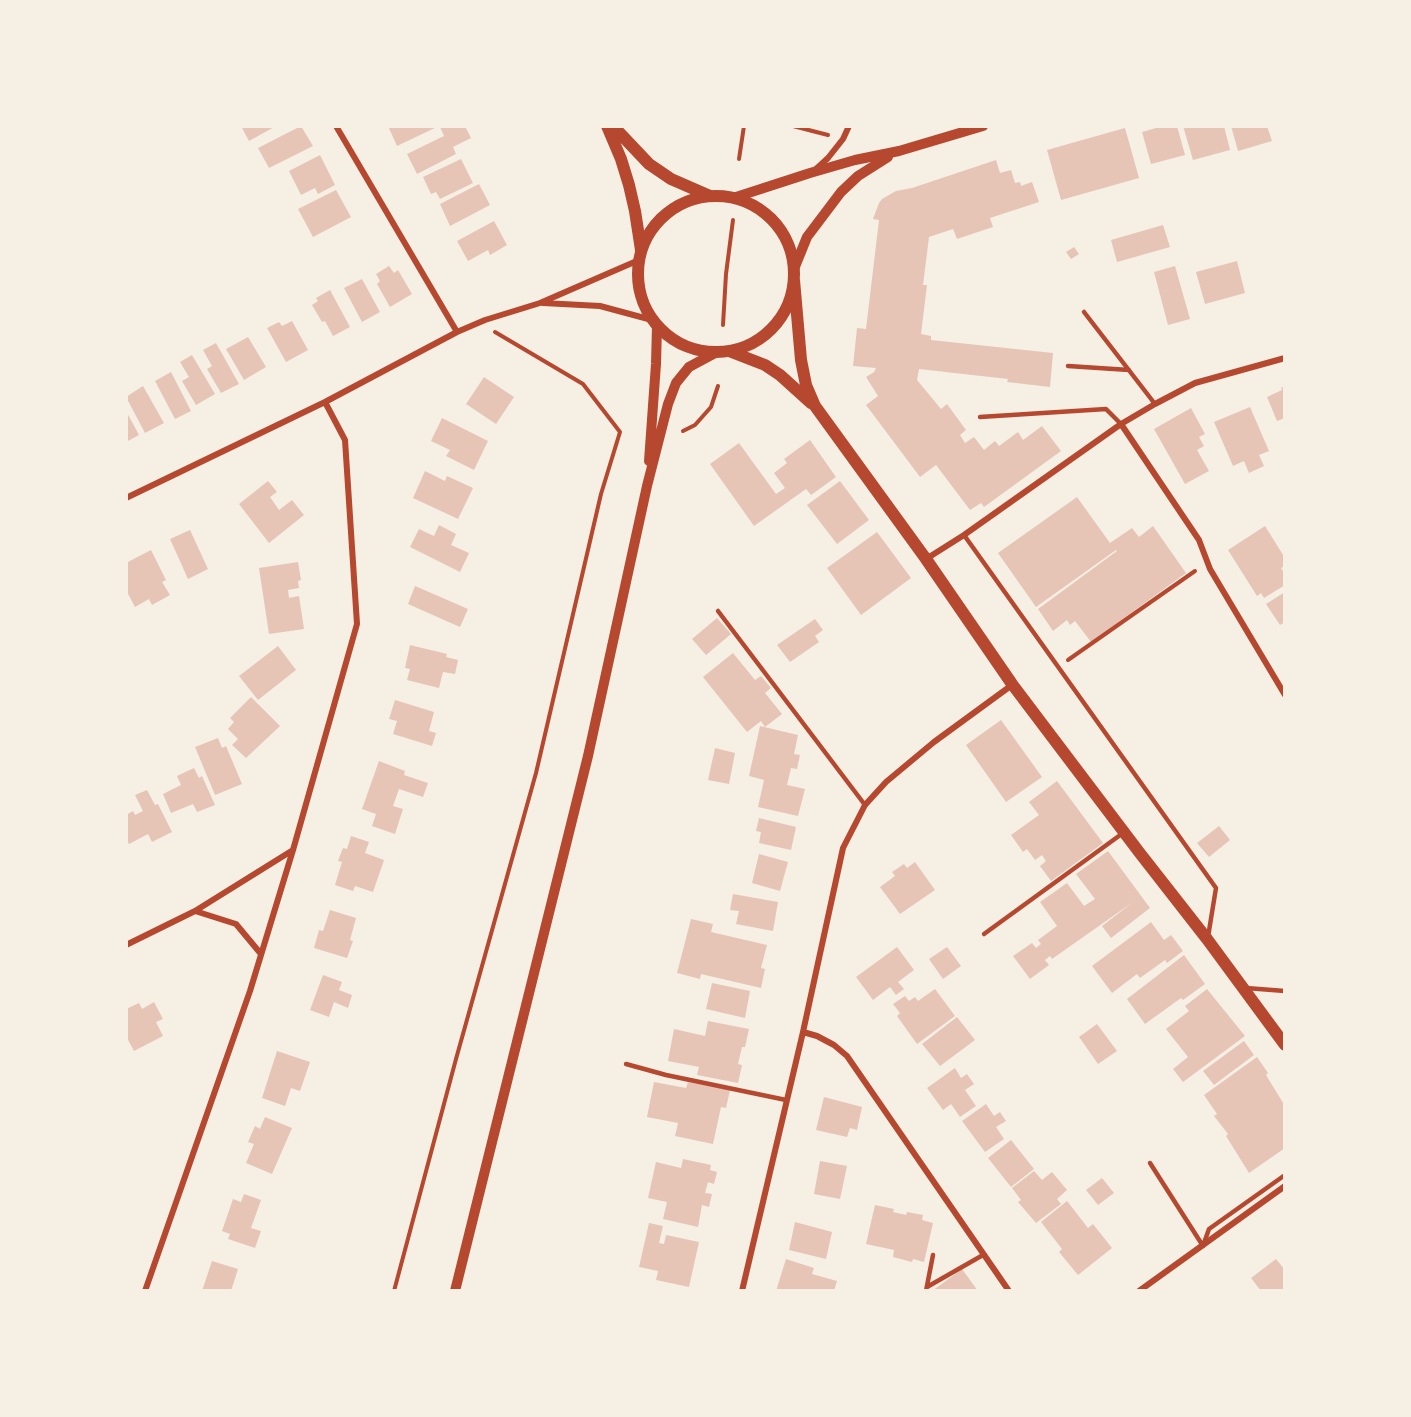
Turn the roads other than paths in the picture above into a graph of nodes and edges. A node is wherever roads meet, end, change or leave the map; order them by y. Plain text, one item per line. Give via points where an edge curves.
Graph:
1 (336, 126) edge
2 (607, 126) edge
3 (613, 126) edge
4 (849, 126) edge
5 (983, 126) edge
6 (899, 151) junction
7 (810, 173) junction
8 (711, 196) junction
9 (733, 198) junction
10 (640, 255) junction
11 (794, 275) junction
12 (540, 303) junction
13 (1084, 312) dead end
14 (654, 323) junction
15 (458, 332) junction
16 (729, 351) junction
17 (716, 353) junction
18 (1285, 358) edge
19 (1068, 366) dead end
20 (1129, 370) junction
21 (325, 402) junction
22 (1155, 404) junction
23 (815, 406) junction
24 (980, 417) dead end
25 (1122, 424) junction
26 (647, 486) junction
27 (126, 498) edge
28 (964, 535) junction
29 (926, 559) junction
30 (718, 611) dead end
31 (1012, 684) junction
32 (1285, 695) edge
33 (866, 805) junction
34 (1124, 833) junction
35 (294, 850) junction
36 (195, 911) junction
37 (984, 934) dead end
38 (1207, 939) junction
39 (126, 945) edge
40 (261, 954) junction
41 (1243, 987) junction
42 (1285, 991) edge
43 (803, 1032) junction
44 (1285, 1045) edge
45 (626, 1064) dead end
46 (786, 1100) junction
47 (1150, 1163) dead end
48 (1285, 1175) edge
49 (1285, 1186) edge
50 (1203, 1246) junction
51 (933, 1255) dead end
52 (983, 1255) junction
53 (926, 1289) edge
54 (145, 1291) edge
55 (455, 1291) edge
56 (742, 1291) edge
57 (1009, 1291) edge
58 (1139, 1291) edge

1 - 15 street
2 - 10 main road via 631,194
3 - 8 main road via 649,164 670,179
4 - 7 street via 828,158
5 - 6 street
6 - 7 street
6 - 11 street via 858,176 841,192 807,237
7 - 9 street
8 - 9 main road
8 - 10 main road via 671,210 658,222
9 - 11 main road via 759,209 776,224 789,246
10 - 12 street
10 - 14 main road via 638,282
11 - 16 main road via 792,293 782,316 767,334
11 - 23 main road via 801,360
12 - 14 street via 600,306
12 - 15 street
13 - 20 lane
14 - 17 main road via 676,341
14 - 26 street via 656,364
15 - 21 street
16 - 17 main road
16 - 23 main road via 765,365
17 - 26 street via 689,367 676,383
18 - 22 street via 1195,383
19 - 20 lane
20 - 22 lane
21 - 27 street
21 - 35 street via 345,441 357,624
22 - 25 street
23 - 29 main road
24 - 25 lane via 1106,410
25 - 28 street
25 - 32 street via 1199,540 1207,563
26 - 55 street via 588,756
28 - 29 street
28 - 38 lane via 1216,888
29 - 31 main road
30 - 33 lane
31 - 33 street via 934,742 886,782
31 - 34 main road
33 - 43 street via 843,848
34 - 37 lane
34 - 38 main road
35 - 36 street
35 - 40 street
36 - 39 street
36 - 40 street via 236,924
38 - 41 main road
40 - 54 street
41 - 42 lane
41 - 44 main road
43 - 46 street
43 - 52 street via 834,1045 847,1056
45 - 46 lane
46 - 56 street
47 - 50 lane
48 - 50 lane via 1209,1229
49 - 50 street
50 - 58 street
51 - 53 lane
52 - 53 lane
52 - 57 street

